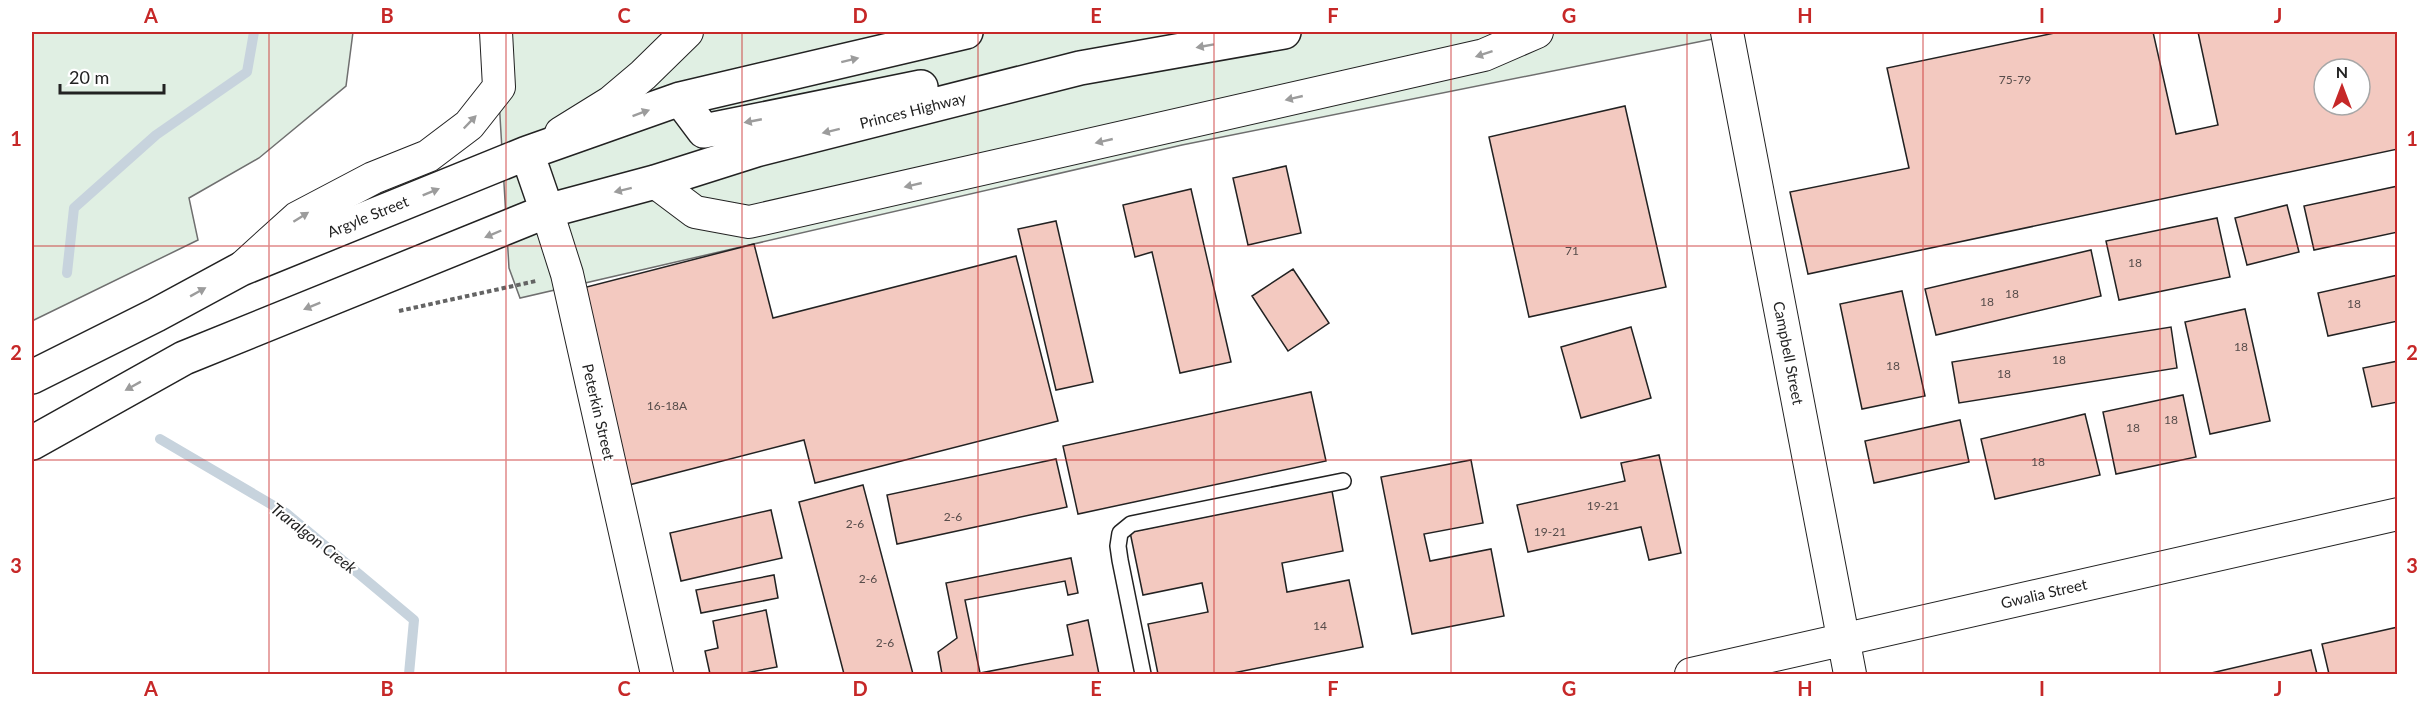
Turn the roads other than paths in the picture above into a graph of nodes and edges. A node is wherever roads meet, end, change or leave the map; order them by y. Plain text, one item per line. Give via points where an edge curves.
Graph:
1 (496, 32) edge
2 (687, 32) edge
3 (966, 32) edge
4 (1284, 32) edge
5 (1537, 32) edge
6 (1727, 32) edge
7 (660, 57) junction
8 (1080, 68) junction
9 (680, 99) junction
10 (527, 153) junction
11 (655, 182) junction
12 (547, 212) junction
13 (241, 269) junction
14 (32, 377) edge
15 (32, 442) edge
16 (1343, 481) dead end
17 (2397, 514) edge
18 (1842, 639) junction
19 (657, 675) edge
20 (1143, 675) edge
21 (1691, 675) edge
22 (1850, 675) edge

13 -> 1 street via 297,218 373,178 428,156 469,125 499,87
2 - 7 street, Argyle Street
9 -> 3 highway
4 -> 8 highway, Princes Highway
5 -> 11 street via 1484,55 749,222 695,212
6 - 18 street, Campbell Street
7 - 9 street
7 - 10 street, Argyle Street via 611,102
8 -> 9 highway via 975,76 704,131
8 -> 11 highway, Princes Highway via 756,150
10 -> 9 highway
10 - 12 highway, Peterkin Street
13 -> 10 highway, Argyle Street
11 -> 12 highway, Princes Highway
12 -> 15 highway via 184,357
12 - 19 street, Peterkin Street via 567,274
14 -> 13 highway, Argyle Street
16 - 20 lane via 1131,524 1120,533 1120,560
17 - 18 street, Gwalia Street
18 - 21 street, Gwalia Street
18 - 22 street, Campbell Street

